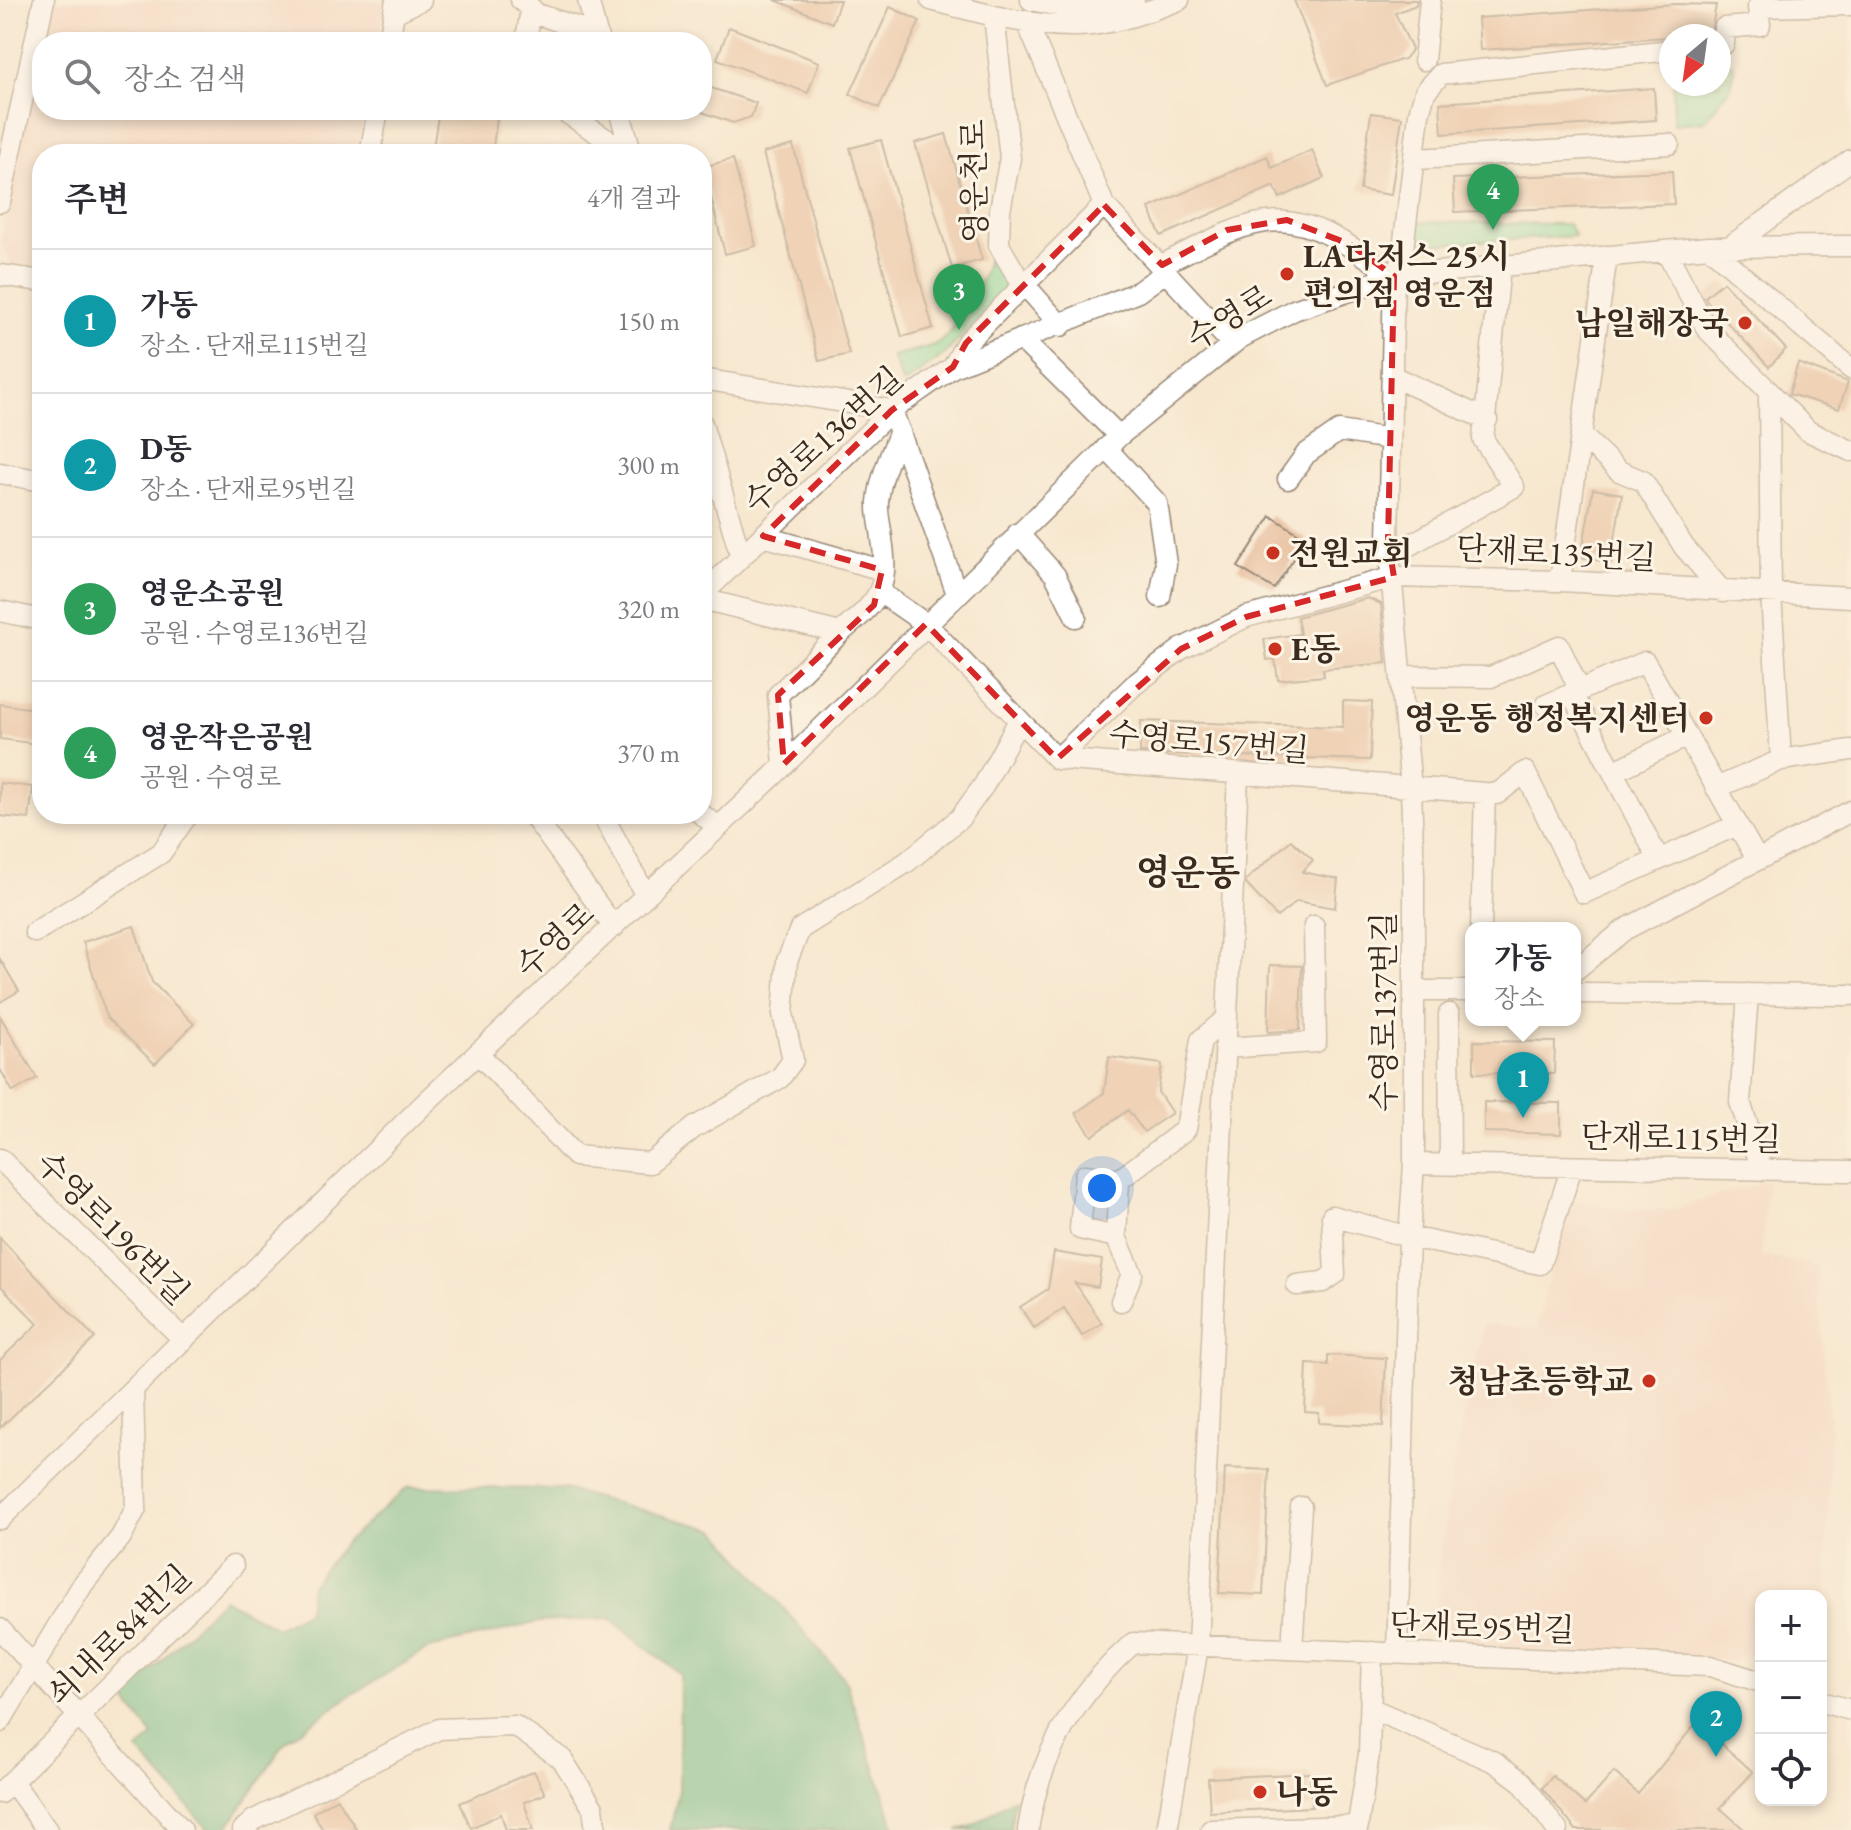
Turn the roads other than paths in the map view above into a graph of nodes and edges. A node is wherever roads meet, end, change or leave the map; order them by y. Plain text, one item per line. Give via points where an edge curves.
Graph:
1 (44, 0) edge
2 (421, 0) edge
3 (588, 0) edge
4 (931, 0) edge
5 (1134, 0) edge
6 (1179, 0) edge
7 (1430, 0) edge
8 (526, 4) edge
9 (1851, 5) edge
10 (395, 7) edge
11 (1029, 10) edge
12 (994, 16) junction
13 (1731, 27) edge
14 (36, 32) edge
15 (391, 32) edge
16 (526, 32) edge
17 (583, 32) edge
18 (596, 32) edge
19 (32, 48) edge
20 (1659, 51) edge
21 (1424, 60) dead end
22 (376, 120) edge
23 (577, 120) edge
24 (622, 120) edge
25 (372, 144) edge
26 (615, 144) edge
27 (628, 144) edge
28 (1669, 144) dead end
29 (5, 157) edge
30 (1416, 159) junction
31 (1851, 160) edge
32 (0, 202) edge
33 (1104, 205) junction
34 (1851, 246) edge
35 (1719, 247) junction
36 (1666, 251) junction
37 (1607, 256) junction
38 (1500, 266) junction
39 (1164, 268) junction
40 (0, 275) edge
41 (1397, 275) junction
42 (32, 280) edge
43 (1023, 283) junction
44 (1061, 326) junction
45 (1021, 339) junction
46 (1232, 344) junction
47 (953, 367) junction
48 (1851, 369) edge
49 (1392, 376) junction
50 (712, 381) edge
51 (1769, 393) junction
52 (892, 410) junction
53 (1487, 420) junction
54 (900, 431) junction
55 (1581, 435) junction
56 (1390, 439) junction
57 (1112, 442) junction
58 (1851, 451) edge
59 (712, 458) edge
60 (0, 473) edge
61 (32, 479) edge
62 (1288, 479) dead end
63 (1018, 533) junction
64 (763, 536) junction
65 (1390, 556) junction
66 (741, 557) junction
67 (882, 570) junction
68 (1394, 577) junction
69 (1560, 581) junction
70 (712, 587) edge
71 (1723, 592) junction
72 (881, 593) junction
73 (957, 594) junction
74 (1771, 594) junction
75 (1160, 597) dead end
76 (1851, 597) edge
77 (712, 600) edge
78 (0, 611) edge
79 (1076, 617) dead end
80 (32, 618) edge
81 (926, 624) junction
82 (840, 633) junction
83 (1402, 676) junction
84 (1576, 692) junction
85 (1546, 705) dead end
86 (1019, 720) junction
87 (1687, 736) junction
88 (1851, 750) edge
89 (1057, 759) junction
90 (1781, 760) junction
91 (784, 764) junction
92 (1613, 772) junction
93 (1238, 776) junction
94 (1411, 788) junction
95 (1716, 788) junction
96 (1485, 793) junction
97 (1851, 811) edge
98 (712, 822) edge
99 (181, 824) edge
100 (539, 824) edge
101 (607, 824) edge
102 (1737, 825) junction
103 (719, 827) junction
104 (1757, 859) junction
105 (1659, 860) junction
106 (646, 896) junction
107 (1481, 922) edge
108 (1314, 926) dead end
109 (614, 927) junction
110 (35, 932) dead end
111 (1581, 965) edge
112 (1414, 991) junction
113 (1465, 991) edge
114 (1581, 993) edge
115 (1748, 994) junction
116 (1851, 995) edge
117 (1449, 1014) dead end
118 (1227, 1018) junction
119 (1225, 1048) junction
120 (478, 1053) junction
121 (0, 1159) edge
122 (1414, 1164) junction
123 (1450, 1164) junction
124 (1572, 1167) junction
125 (1762, 1170) junction
126 (1851, 1171) edge
127 (1119, 1180) junction
128 (1116, 1237) junction
129 (1409, 1237) junction
130 (1297, 1285) dead end
131 (1121, 1301) dead end
132 (184, 1340) junction
133 (133, 1390) junction
134 (1301, 1507) dead end
135 (0, 1519) edge
136 (233, 1566) dead end
137 (0, 1629) edge
138 (1198, 1646) junction
139 (1292, 1649) junction
140 (1372, 1652) junction
141 (1397, 1653) junction
142 (31, 1664) junction
143 (1755, 1680) edge
144 (1827, 1704) edge
145 (1372, 1709) junction
146 (1851, 1710) edge
147 (78, 1715) junction
148 (0, 1722) edge
149 (6, 1787) edge
150 (1358, 1828) edge
151 (47, 1830) edge
152 (182, 1830) edge
153 (243, 1830) edge
154 (596, 1830) edge
155 (1028, 1830) edge
156 (1167, 1830) edge
157 (1211, 1830) edge
158 (1557, 1830) edge

1 - 14 street
2 - 10 street
3 - 18 street
4 - 12 street
5 - 11 street via 1082,10
6 - 11 street via 1145,14 1078,26
7 - 21 street
8 - 16 street
8 - 17 street via 537,14
9 - 13 street via 1758,7 1760,25
10 - 15 street
11 - 12 street
11 - 33 street
12 - 43 street, 영운천로 via 1010,158 999,245
19 - 29 street
20 - 30 street, 수영로137번길 via 1441,74 1425,92
22 - 25 street
23 - 26 street
24 - 27 street
28 - 30 street
29 - 32 street
30 - 41 street, 수영로137번길
31 - 35 street
33 - 39 street
33 - 43 street, 수영로136번길
34 - 35 street, 수영로
35 - 36 street, 수영로
35 - 48 street
36 - 37 street, 수영로
36 - 51 street via 1707,329
37 - 38 street, 수영로
37 - 55 street
38 - 41 street, 수영로
38 - 53 street
39 - 41 street, 수영로136번길 via 1227,230 1287,220 1316,227
39 - 44 street, 수영로136번길 via 1138,292
39 - 46 street
40 - 42 street
41 - 46 street, 수영로 via 1294,310
41 - 49 street, 수영로137번길
43 - 44 street, 영운천로
43 - 47 street, 수영로136번길 via 966,343
44 - 45 street, 수영로136번길
45 - 47 street, 수영로136번길
45 - 57 street
46 - 57 street, 수영로
47 - 52 street, 수영로136번길
49 - 53 street
49 - 56 street, 수영로137번길
50 - 52 street
51 - 58 street via 1808,431
51 - 74 street
52 - 54 street
52 - 64 street, 수영로136번길
53 - 65 street via 1483,439 1514,487
54 - 67 street via 877,504
54 - 73 street
55 - 69 street
55 - 71 street, 단재로135번길 via 1619,471 1643,481 1684,547
56 - 62 street via 1339,431 1306,454
56 - 65 street, 수영로137번길
57 - 63 street, 수영로
57 - 75 street via 1157,503 1166,564
59 - 66 street
60 - 61 street
63 - 73 street, 수영로
63 - 79 street via 1055,575
64 - 66 street, 수영로136번길
64 - 67 street
65 - 68 street, 수영로137번길
66 - 70 street, 수영로136번길
67 - 72 street
68 - 69 street, 단재로135번길
68 - 83 street, 수영로137번길
68 - 89 street, 단재로135번길 via 1246,617 1181,649 1134,685
69 - 71 street, 단재로135번길
71 - 74 street, 단재로135번길
72 - 81 street
72 - 82 street
73 - 81 street, 수영로
74 - 76 street, 단재로135번길
74 - 90 street
77 - 82 street
78 - 80 street
81 - 86 street
81 - 91 street, 수영로
82 - 91 street via 778,695
83 - 84 street via 1491,677 1559,646
83 - 94 street, 수영로137번길
84 - 85 street
84 - 87 street via 1645,662
84 - 92 street
86 - 89 street
86 - 120 street via 960,818 907,862 800,929 787,961 783,1014 793,1060 780,1078 695,1127 650,1163 575,1156
87 - 92 street
87 - 95 street
88 - 90 street
89 - 93 street, 수영로157번길
90 - 95 street
91 - 103 street, 수영로
92 - 105 street
93 - 94 street, 수영로157번길
93 - 118 street
94 - 96 street
94 - 112 street, 수영로137번길
95 - 102 street
96 - 105 street via 1497,794 1525,772 1584,893
96 - 107 street
97 - 104 street
98 - 103 street
99 - 110 street via 161,853
100 - 109 street
101 - 106 street
102 - 104 street
102 - 105 street
103 - 106 street, 수영로
104 - 111 street via 1624,930
106 - 109 street, 수영로
108 - 119 street via 1316,1042
109 - 120 street, 수영로
112 - 113 street
112 - 122 street, 수영로137번길
114 - 115 street
115 - 116 street
115 - 125 street via 1740,1102
117 - 123 street
118 - 119 street
118 - 127 street via 1201,1040 1186,1129
119 - 138 street
120 - 132 street, 수영로
121 - 132 street, 수영로196번길
122 - 123 street, 단재로115번길
122 - 129 street, 수영로137번길
123 - 124 street, 단재로115번길
124 - 125 street, 단재로115번길
124 - 129 street via 1540,1264
125 - 126 street, 단재로115번길
127 - 128 street
127 - 128 street via 1085,1175 1080,1229
128 - 131 street via 1132,1274
129 - 130 street via 1332,1216 1335,1274 1323,1282
129 - 141 street, 수영로137번길
132 - 133 street, 수영로
133 - 135 street, 수영로
133 - 142 street via 136,1508
134 - 139 street
136 - 147 street, 쇠내로84번길
137 - 142 street
138 - 139 street, 단재로95번길
138 - 155 street, 단재로95번길 via 1133,1643 1104,1669 1069,1717 1041,1774
138 - 156 street
139 - 140 street, 단재로95번길
140 - 141 street, 단재로95번길
140 - 145 street
141 - 143 street, 단재로95번길 via 1710,1666
142 - 147 street
142 - 148 street
144 - 146 street
145 - 150 street
145 - 158 street via 1495,1762 1522,1782
147 - 149 street, 쇠내로84번길
147 - 152 street
149 - 151 street, 쇠내로84번길
150 - 157 street
153 - 154 street via 439,1729 515,1726 562,1759 593,1808

